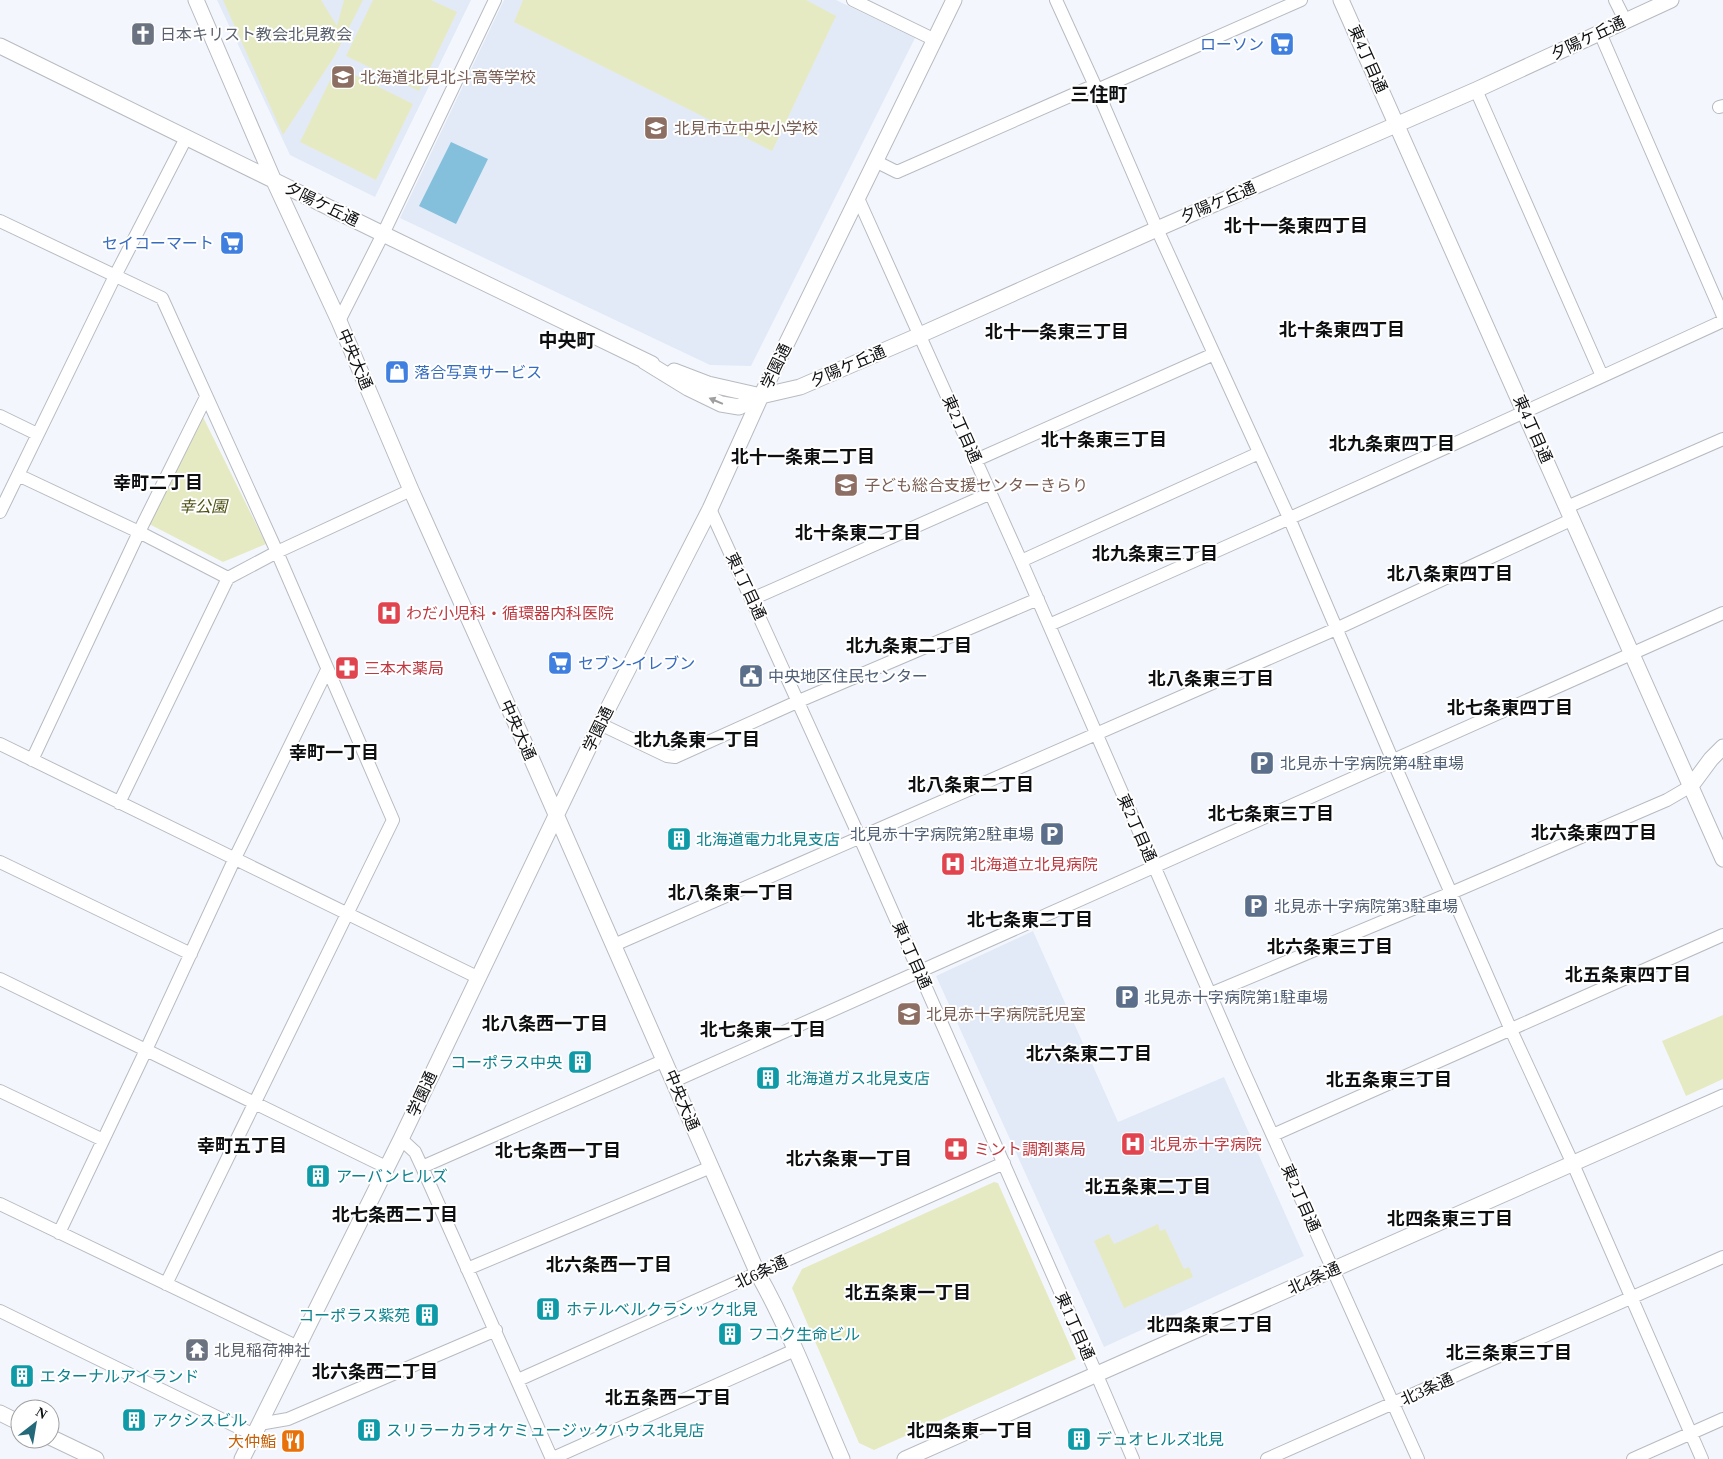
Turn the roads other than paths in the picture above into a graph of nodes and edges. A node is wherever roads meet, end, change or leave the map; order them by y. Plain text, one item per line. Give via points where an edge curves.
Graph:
1 (196, 0) edge
2 (495, 0) edge
3 (853, 0) edge
4 (954, 0) edge
5 (1056, 0) edge
6 (1301, 0) edge
7 (1341, 0) edge
8 (1615, 0) edge
9 (1671, 0) edge
10 (1625, 20) junction
11 (1600, 32) junction
12 (935, 40) junction
13 (0, 46) edge
14 (1096, 88) junction
15 (1476, 90) junction
16 (1397, 125) junction
17 (186, 138) junction
18 (875, 161) junction
19 (274, 181) junction
20 (857, 196) junction
21 (0, 221) edge
22 (1157, 229) junction
23 (383, 234) junction
24 (115, 276) junction
25 (1723, 316) edge
26 (339, 321) junction
27 (1723, 321) edge
28 (920, 335) junction
29 (1214, 354) junction
30 (1602, 376) junction
31 (761, 396) junction
32 (206, 397) junction
33 (1526, 413) junction
34 (0, 416) edge
35 (37, 434) junction
36 (1723, 440) edge
37 (1259, 453) junction
38 (976, 460) junction
39 (18, 475) junction
40 (410, 490) junction
41 (991, 493) junction
42 (710, 509) junction
43 (0, 512) edge
44 (1570, 513) junction
45 (1290, 520) junction
46 (139, 532) junction
47 (277, 552) junction
48 (1021, 561) junction
49 (228, 578) junction
50 (752, 599) junction
51 (1038, 599) junction
52 (1723, 613) edge
53 (1049, 625) junction
54 (1336, 629) junction
55 (1632, 654) junction
56 (328, 670) junction
57 (799, 702) junction
58 (600, 724) junction
59 (1096, 733) junction
60 (0, 744) edge
61 (1723, 747) edge
62 (32, 760) junction
63 (1393, 761) junction
64 (1691, 786) junction
65 (120, 803) junction
66 (556, 815) junction
67 (860, 838) junction
68 (235, 858) junction
69 (1723, 859) edge
70 (0, 862) edge
71 (1154, 866) junction
72 (1452, 893) junction
73 (348, 914) junction
74 (1723, 935) edge
75 (614, 945) junction
76 (191, 954) junction
77 (919, 972) junction
78 (477, 977) junction
79 (0, 979) edge
80 (1210, 994) junction
81 (1511, 1030) junction
82 (146, 1050) junction
83 (665, 1060) junction
84 (674, 1081) junction
85 (0, 1091) edge
86 (1723, 1097) edge
87 (254, 1104) junction
88 (1273, 1135) junction
89 (401, 1139) junction
90 (103, 1140) junction
91 (1004, 1163) junction
92 (1573, 1164) junction
93 (386, 1166) junction
94 (422, 1167) junction
95 (711, 1167) junction
96 (0, 1204) edge
97 (59, 1233) junction
98 (1723, 1257) edge
99 (468, 1269) junction
100 (1333, 1269) junction
101 (758, 1274) junction
102 (166, 1284) junction
103 (1632, 1298) junction
104 (0, 1311) edge
105 (496, 1330) junction
106 (298, 1346) junction
107 (795, 1350) junction
108 (1096, 1373) junction
109 (518, 1380) junction
110 (1394, 1404) junction
111 (1723, 1419) edge
112 (257, 1429) junction
113 (1690, 1433) junction
114 (60, 1442) edge
115 (96, 1459) edge
116 (242, 1459) edge
117 (552, 1459) edge
118 (842, 1459) edge
119 (905, 1459) edge
120 (1132, 1459) edge
121 (1268, 1459) edge
122 (1418, 1459) edge
123 (1633, 1459) edge
124 (1702, 1459) edge

1 - 19 street, 中央大通
2 - 23 street
3 - 12 street
4 - 12 street, 学園通
5 - 14 street
6 - 14 street
7 - 16 street, 東4丁目通
8 - 10 street
9 - 10 street, 夕陽ケ丘通
10 - 11 street, 夕陽ケ丘通
11 - 15 street, 夕陽ケ丘通
11 - 25 street
12 - 18 street, 学園通
13 - 17 street, 夕陽ケ丘通
14 - 18 street via 898,172
14 - 22 street
15 - 16 street, 夕陽ケ丘通
15 - 30 street
16 - 22 street, 夕陽ケ丘通
16 - 33 street, 東4丁目通
17 - 19 street, 夕陽ケ丘通
17 - 24 street
18 - 20 street, 学園通
19 - 23 street, 夕陽ケ丘通
19 - 26 street, 中央大通
20 - 28 street, 東2丁目通
20 - 31 street, 学園通
21 - 24 street
22 - 28 street, 夕陽ケ丘通
22 - 29 street
23 - 26 street
23 - 31 street, 夕陽ケ丘通 via 644,361 708,384
24 - 32 street via 162,298
24 - 35 street
26 - 40 street, 中央大通
27 - 30 street
28 - 31 street, 夕陽ケ丘通 via 800,386
28 - 38 street, 東2丁目通
29 - 37 street
29 - 38 street
30 - 33 street
31 - 42 street, 学園通
32 - 46 street
32 - 47 street
33 - 44 street, 東4丁目通
33 - 45 street
34 - 35 street
35 - 39 street
36 - 44 street
37 - 45 street
37 - 48 street
38 - 41 street, 東2丁目通
39 - 43 street
39 - 46 street
40 - 47 street
40 - 66 street, 中央大通
41 - 48 street, 東2丁目通
41 - 50 street
42 - 50 street, 東1丁目通
42 - 58 street, 学園通
44 - 54 street
44 - 55 street, 東4丁目通
45 - 53 street
45 - 54 street
46 - 49 street
46 - 62 street
47 - 49 street
47 - 56 street
48 - 51 street, 東2丁目通
49 - 65 street
50 - 57 street, 東1丁目通
51 - 53 street, 東2丁目通
51 - 57 street
52 - 55 street
53 - 59 street, 東2丁目通
54 - 59 street
54 - 63 street
55 - 63 street
55 - 64 street, 東4丁目通
56 - 68 street
56 - 73 street via 393,820
57 - 58 street via 675,757
57 - 67 street, 東1丁目通
58 - 66 street, 学園通
59 - 67 street
59 - 71 street, 東2丁目通
60 - 62 street
61 - 64 street
62 - 65 street
63 - 71 street
63 - 72 street
64 - 69 street, 東4丁目通
64 - 72 street via 1667,800
65 - 68 street
66 - 75 street, 中央大通
66 - 78 street, 学園通
67 - 75 street
67 - 77 street, 東1丁目通
68 - 73 street
68 - 76 street
70 - 76 street
71 - 77 street
71 - 80 street, 東2丁目通
72 - 80 street
72 - 81 street
73 - 78 street
73 - 87 street
74 - 81 street
75 - 83 street, 中央大通
76 - 82 street
77 - 84 street
77 - 91 street, 東1丁目通
78 - 89 street, 学園通
79 - 82 street
80 - 88 street, 東2丁目通
81 - 88 street
81 - 92 street
82 - 87 street
82 - 90 street
83 - 84 street, 中央大通
83 - 94 street
84 - 95 street, 中央大通
85 - 90 street
86 - 92 street, 北4条通
87 - 93 street
87 - 102 street
88 - 100 street, 東2丁目通
89 - 93 street, 学園通
89 - 94 street via 415,1152
90 - 97 street
91 - 101 street, 北6条通
91 - 108 street, 東1丁目通
92 - 100 street, 北4条通
92 - 103 street
93 - 106 street, 学園通
94 - 99 street
95 - 99 street
95 - 101 street, 中央大通
96 - 97 street
97 - 102 street
98 - 103 street, 北3条通
99 - 105 street
100 - 108 street, 北4条通
100 - 110 street, 東2丁目通
101 - 107 street, 中央大通
101 - 109 street, 北6条通
102 - 106 street
103 - 110 street, 北3条通
103 - 113 street
104 - 112 street
105 - 109 street
105 - 112 street via 288,1419
106 - 112 street, 学園通
107 - 117 street
107 - 118 street, 中央大通
108 - 119 street, 北4条通
108 - 120 street, 東1丁目通
109 - 117 street
110 - 121 street, 北3条通
110 - 122 street, 東2丁目通
111 - 113 street
112 - 116 street, 学園通
113 - 123 street
113 - 124 street
114 - 115 street

